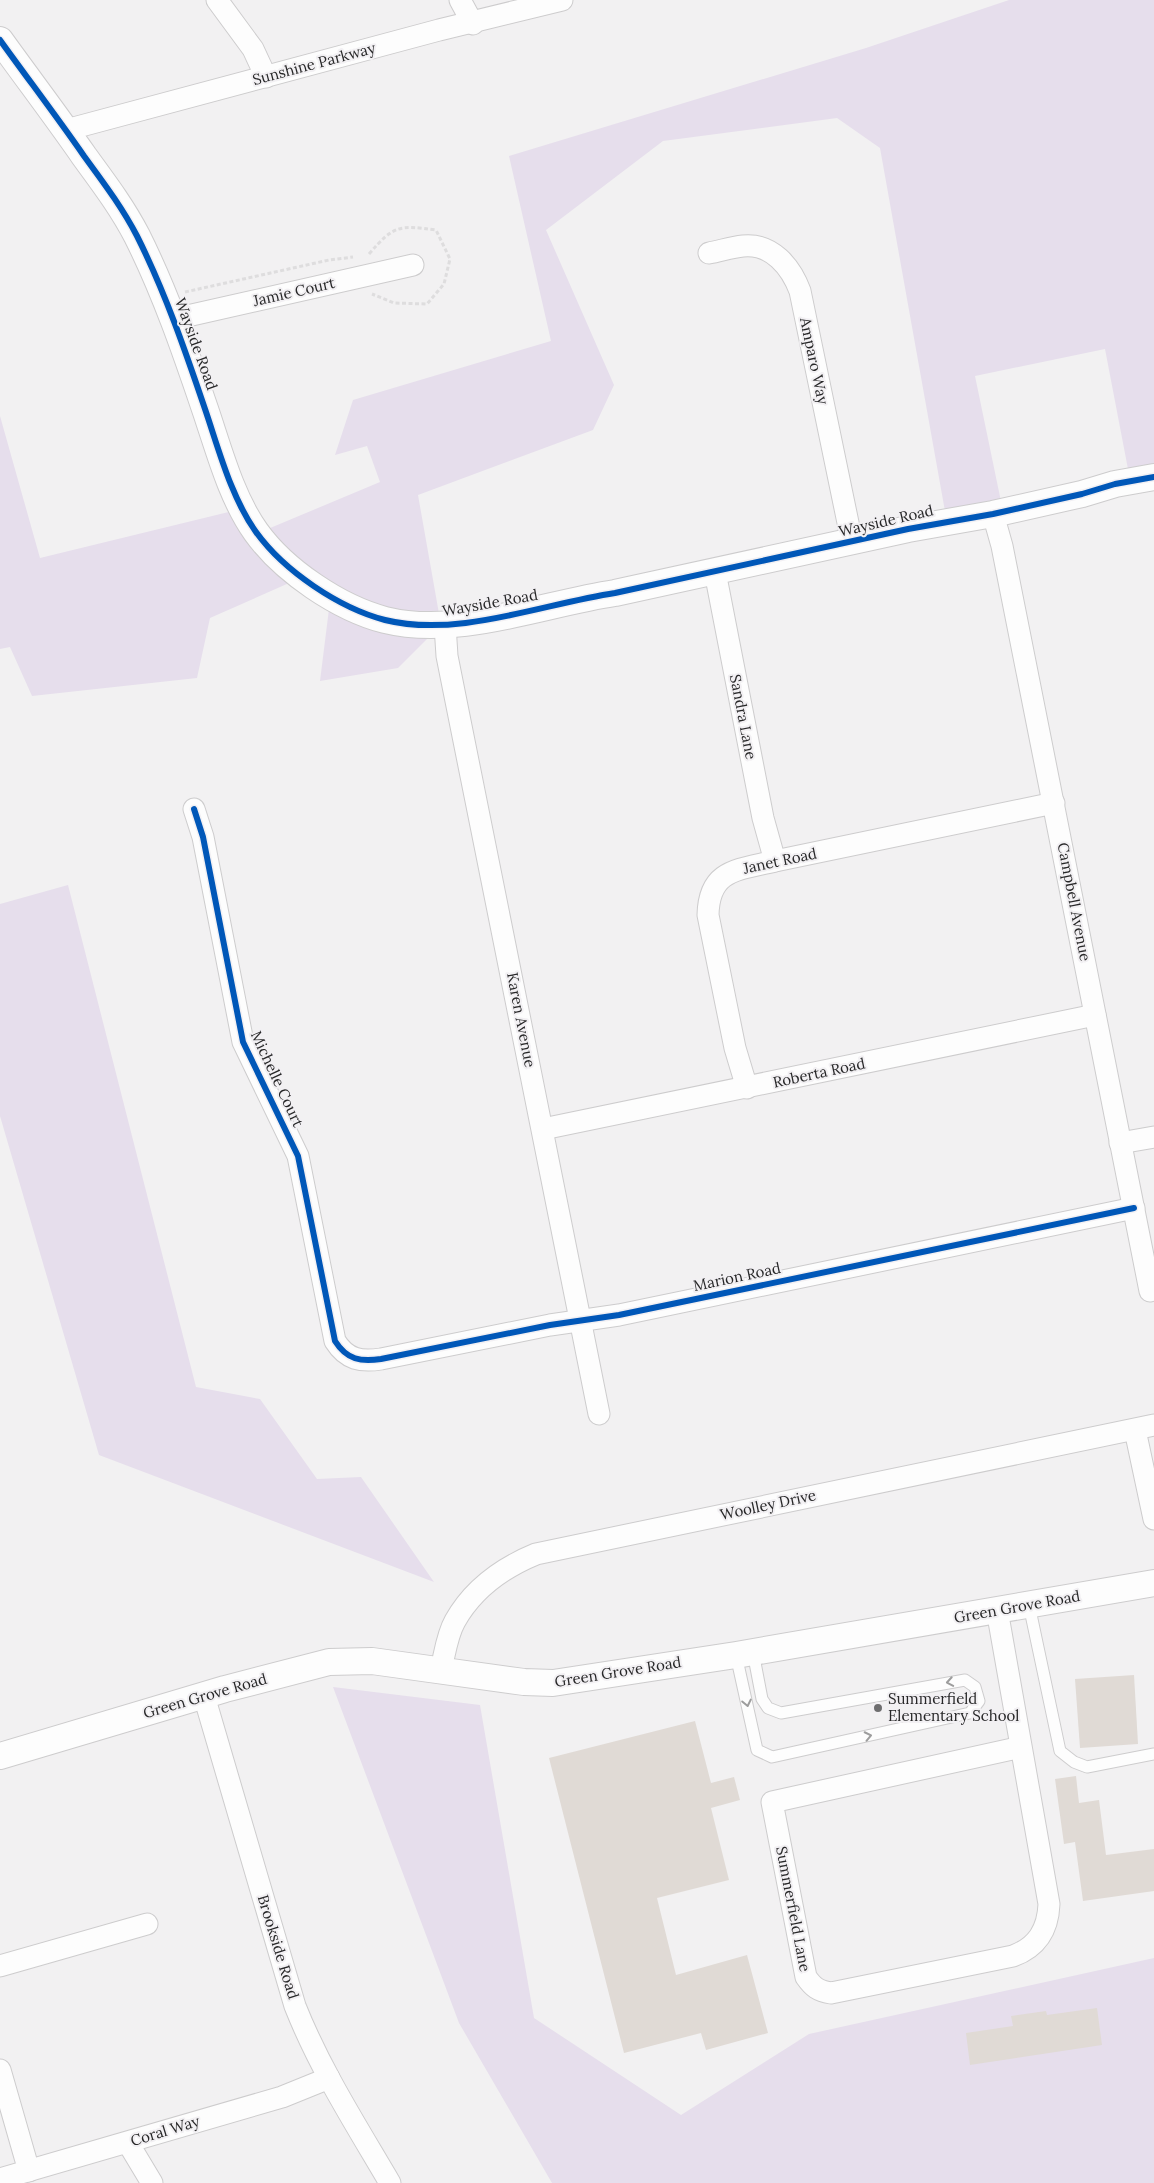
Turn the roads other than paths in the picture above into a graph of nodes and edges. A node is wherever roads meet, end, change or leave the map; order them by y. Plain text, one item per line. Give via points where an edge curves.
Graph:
1 (217, 0) edge
2 (460, 0) edge
3 (562, 0) edge
4 (472, 24) junction
5 (0, 40) edge
6 (266, 77) junction
7 (66, 130) junction
8 (709, 253) dead end
9 (413, 265) dead end
10 (174, 319) junction
11 (1154, 478) edge
12 (994, 514) junction
13 (852, 542) junction
14 (715, 572) junction
15 (445, 625) junction
16 (1054, 803) junction
17 (194, 809) dead end
18 (775, 861) junction
19 (1095, 1016) junction
20 (747, 1088) junction
21 (543, 1129) junction
22 (1154, 1137) edge
23 (1120, 1142) junction
24 (1134, 1208) junction
25 (1150, 1291) dead end
26 (580, 1320) junction
27 (346, 1354) joint
28 (599, 1414) dead end
29 (1145, 1427) edge
30 (1154, 1519) edge
31 (1154, 1583) edge
32 (1029, 1605) junction
33 (997, 1610) junction
34 (744, 1654) junction
35 (441, 1669) junction
36 (204, 1696) junction
37 (1021, 1747) junction
38 (1154, 1754) edge
39 (0, 1756) edge
40 (147, 1924) dead end
41 (0, 1966) edge
42 (0, 2070) edge
43 (328, 2078) junction
44 (128, 2143) junction
45 (29, 2171) junction
46 (0, 2180) edge
47 (152, 2183) edge
48 (390, 2183) edge

1 - 6 street via 254,49
2 - 4 street
3 - 4 street, Sunshine Parkway
4 - 6 street, Sunshine Parkway
5 - 7 street, Wayside Road
6 - 7 street, Sunshine Parkway
7 - 10 street, Wayside Road via 124,212
8 - 13 street, Amparo Way via 745,246 759,248 777,256 795,278
9 - 10 street, Jamie Court
10 - 15 street, Wayside Road via 237,497 255,531 266,544 301,576 358,611 394,621
11 - 12 street, Wayside Road via 1115,484
12 - 13 street, Wayside Road via 958,518
12 - 16 street, Campbell Avenue
13 - 14 street, Wayside Road
14 - 15 street, Wayside Road
14 - 18 street, Sandra Lane via 763,818
15 - 21 street, Karen Avenue via 447,656
16 - 18 street, Janet Road
16 - 19 street, Campbell Avenue
17 - 27 street, Michelle Court via 243,1042 298,1156 335,1341
18 - 20 street, Janet Road via 721,878 708,900 708,916 733,1039
19 - 20 street, Roberta Road
19 - 23 street, Campbell Avenue
20 - 21 street, Roberta Road
21 - 26 street, Karen Avenue
22 - 23 street
23 - 24 street, Campbell Avenue
24 - 25 street, Campbell Avenue
24 - 26 street, Marion Road via 619,1315
26 - 27 street, Marion Road via 381,1359 363,1361
26 - 28 street, Karen Avenue
29 - 30 street
29 - 35 street, Woolley Drive via 536,1554 493,1576 468,1602 454,1622
31 - 32 street, Green Grove Road
32 - 33 street, Green Grove Road
32 - 38 lane via 1060,1751 1087,1767
33 - 34 street, Green Grove Road
33 - 37 street, Summerfield Lane
34 -> 34 lane via 757,1750 772,1757 970,1713 979,1701 975,1687 965,1680 781,1713 768,1708 762,1700
34 - 35 street, Green Grove Road via 553,1683 524,1682
35 - 36 street, Green Grove Road via 372,1661 329,1662
36 - 39 street, Green Grove Road
36 - 43 street, Brookside Road via 295,2006
37 - 37 street, Summerfield Lane via 772,1802 806,1977 813,1987 831,1993 1012,1956 1034,1944 1044,1932 1050,1904
40 - 41 street
42 - 45 street
43 - 44 street, Coral Way via 282,2097
43 - 48 street, Brookside Road
44 - 45 street, Coral Way
44 - 47 street
45 - 46 street, Coral Way

